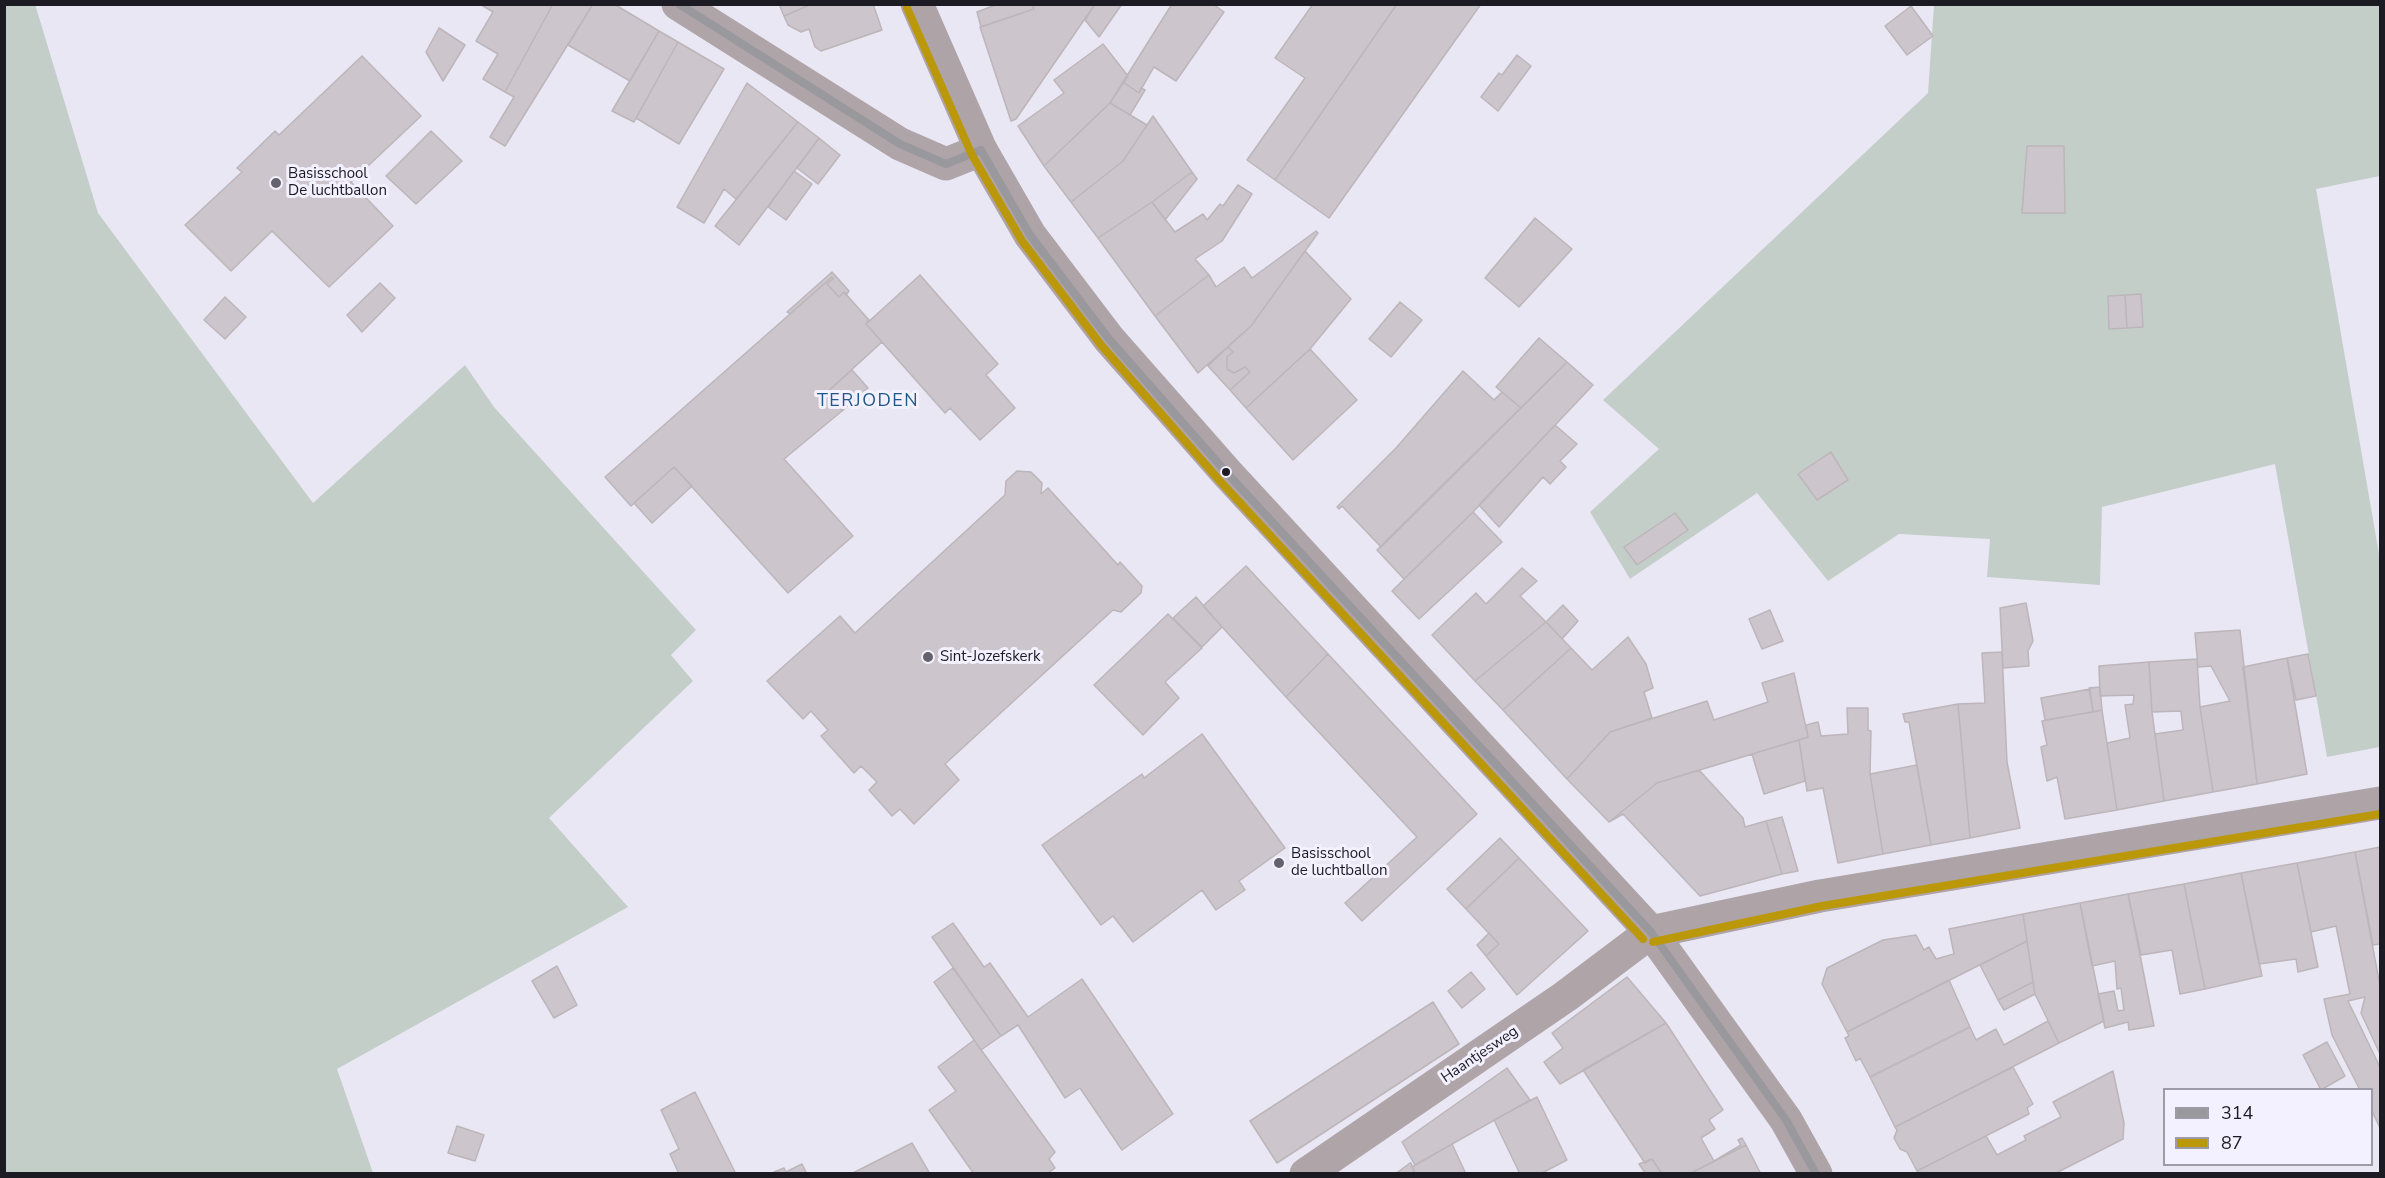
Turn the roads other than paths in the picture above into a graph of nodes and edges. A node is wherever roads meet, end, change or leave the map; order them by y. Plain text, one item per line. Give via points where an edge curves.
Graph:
1 (678, 4) edge
2 (917, 4) edge
3 (981, 150) junction
4 (2380, 803) edge
5 (1651, 932) junction
6 (1306, 1173) edge
7 (1816, 1173) edge

1 - 3 street via 900,144 946,164
2 - 3 main road
3 - 5 main road via 1030,235 1109,339
4 - 5 main road via 1820,896
5 - 6 street, Haantjesweg via 1566,996
5 - 7 main road via 1786,1120

